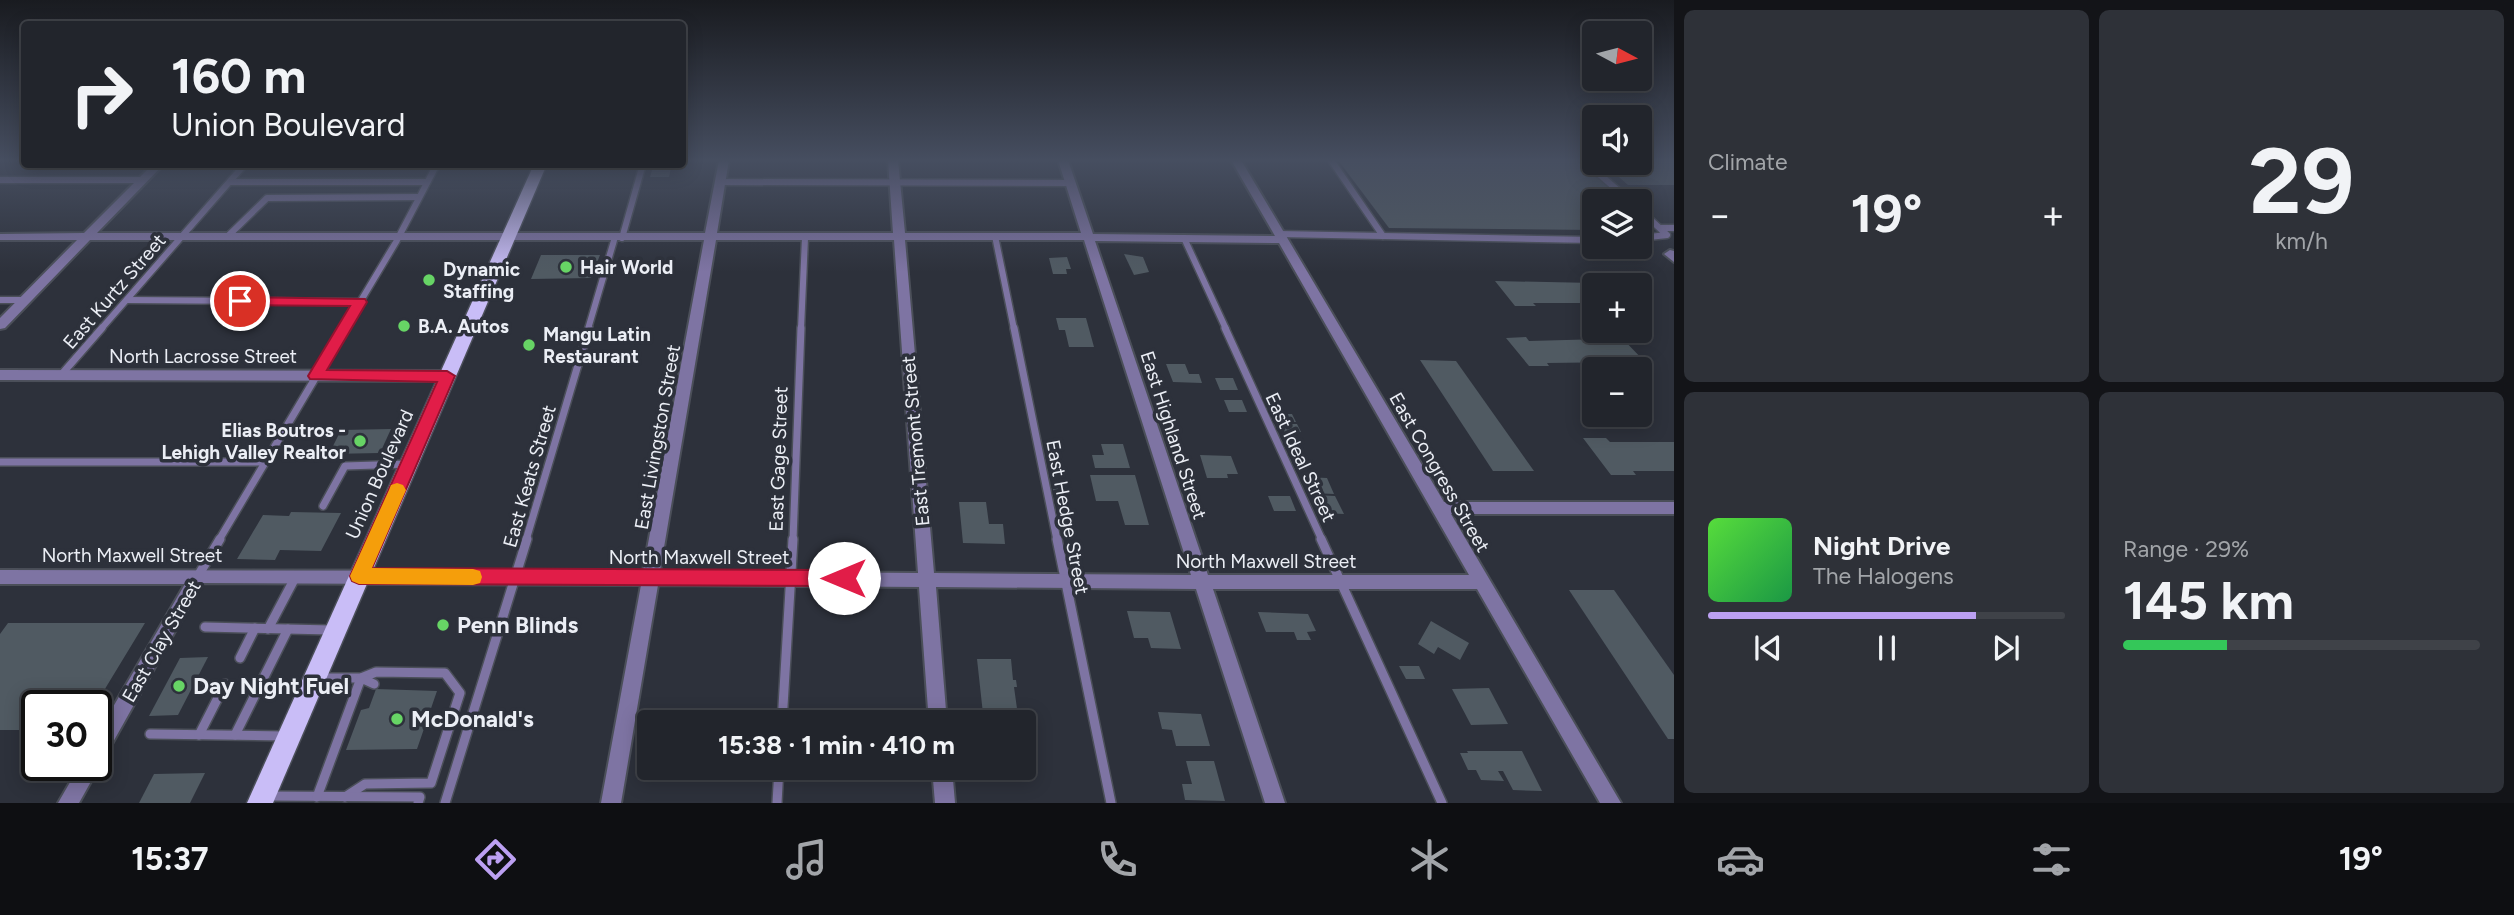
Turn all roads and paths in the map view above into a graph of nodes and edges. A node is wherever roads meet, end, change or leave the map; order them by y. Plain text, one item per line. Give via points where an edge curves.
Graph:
1 (127, 197) edge
2 (217, 197) edge
3 (347, 197) edge
4 (418, 197) edge
5 (526, 197) edge
6 (632, 197) edge
7 (717, 197) edge
8 (897, 197) edge
9 (1076, 197) edge
10 (1258, 197) edge
11 (1357, 197) edge
12 (1652, 220) edge
13 (1661, 228) junction
14 (1674, 228) edge
15 (183, 236) junction
16 (229, 236) junction
17 (995, 236) junction
18 (1383, 236) junction
19 (0, 237) edge
20 (88, 237) junction
21 (396, 237) junction
22 (509, 237) junction
23 (619, 237) junction
24 (710, 237) junction
25 (901, 237) junction
26 (1088, 237) junction
27 (1281, 237) junction
28 (1652, 237) edge
29 (805, 238) junction
30 (1184, 238) junction
31 (1582, 240) edge
32 (0, 300) edge
33 (24, 300) junction
34 (127, 300) junction
35 (360, 302) junction
36 (0, 325) edge
37 (0, 375) edge
38 (61, 375) junction
39 (316, 376) junction
40 (447, 376) junction
41 (0, 462) edge
42 (265, 462) junction
43 (408, 464) junction
44 (323, 506) dead end
45 (1439, 508) junction
46 (1674, 508) edge
47 (198, 576) junction
48 (296, 576) junction
49 (359, 576) junction
50 (0, 577) edge
51 (515, 578) junction
52 (652, 578) junction
53 (789, 578) junction
54 (927, 578) junction
55 (1065, 580) junction
56 (1203, 582) junction
57 (1341, 582) junction
58 (1482, 582) junction
59 (205, 627) dead end
60 (255, 628) junction
61 (268, 629) junction
62 (288, 629) junction
63 (335, 630) junction
64 (240, 658) dead end
65 (314, 678) junction
66 (361, 678) junction
67 (225, 684) dead end
68 (374, 684) dead end
69 (783, 710) edge
70 (937, 710) edge
71 (112, 727) edge
72 (150, 734) dead end
73 (199, 735) junction
74 (235, 735) junction
75 (289, 736) junction
76 (778, 780) edge
77 (943, 780) edge
78 (81, 781) edge
79 (345, 797) junction
80 (321, 799) edge
81 (262, 800) edge
82 (68, 803) edge
83 (418, 803) edge
84 (445, 803) edge
85 (611, 803) edge
86 (777, 803) edge
87 (944, 803) edge
88 (1111, 803) edge
89 (1275, 803) edge
90 (1441, 803) edge
91 (1611, 803) edge

1 - 20 street
2 - 15 lane, East Kurtz Street
3 - 16 lane via 267,198
4 - 21 lane, East Clay Street
5 - 22 main road, Union Boulevard
6 - 23 lane, East Keats Street
7 - 24 street, East Livingston Street
8 - 25 street, East Tremont Street
9 - 26 street, East Highland Street
10 - 27 street, East Congress Street
11 - 18 lane
12 - 13 lane
13 - 14 lane
13 - 28 lane via 1667,235
15 - 16 street
15 - 20 street
15 - 34 lane, East Kurtz Street
16 - 21 street
17 - 25 street
17 - 26 street
17 - 55 lane, East Hedge Street
18 - 27 lane
18 - 31 lane
19 - 20 street
20 - 33 street
21 - 22 street
21 - 35 lane, East Clay Street
22 - 23 street
22 - 40 main road, Union Boulevard
23 - 24 street
23 - 51 lane, East Keats Street
24 - 29 street
24 - 52 street, East Livingston Street
25 - 29 street
25 - 54 street, East Tremont Street
26 - 30 street
26 - 56 street, East Highland Street
27 - 30 street
27 - 45 street, East Congress Street
29 - 53 lane, East Gage Street
30 - 57 lane, East Ideal Street
32 - 33 lane
33 - 36 street
34 - 35 lane
34 - 38 lane, East Kurtz Street
35 - 39 lane, East Clay Street
37 - 38 street, North Lacrosse Street
38 - 39 street, North Lacrosse Street
39 - 40 street, North Lacrosse Street
39 - 42 lane, East Clay Street
40 - 43 main road, Union Boulevard
41 - 42 lane
42 - 47 lane, East Clay Street
43 - 44 lane via 345,466
43 - 49 main road, Union Boulevard
45 - 46 street
45 - 58 street, East Congress Street
47 - 48 street, North Maxwell Street
47 - 50 street, North Maxwell Street
47 - 71 street, East Clay Street
48 - 49 street, North Maxwell Street
48 - 61 lane
49 - 51 street, North Maxwell Street
49 - 63 main road, Union Boulevard
51 - 52 street, North Maxwell Street
51 - 84 lane, East Keats Street
52 - 53 street, North Maxwell Street
52 - 85 street, East Livingston Street
53 - 54 street, North Maxwell Street
53 - 69 lane, East Gage Street
54 - 55 street, North Maxwell Street
54 - 70 street, East Tremont Street
55 - 56 street, North Maxwell Street
55 - 88 lane, East Hedge Street
56 - 57 street, North Maxwell Street
56 - 89 street, East Highland Street
57 - 58 street, North Maxwell Street
57 - 90 lane, East Ideal Street
58 - 91 street, East Congress Street
59 - 60 lane
60 - 61 lane
60 - 64 lane
61 - 62 lane
62 - 63 lane
62 - 74 lane
63 - 65 main road, Union Boulevard
65 - 66 lane
65 - 75 main road, Union Boulevard
66 - 68 lane
66 - 79 lane via 376,671 445,673 448,685 460,693 431,783 365,784
66 - 80 lane
67 - 73 lane
72 - 73 lane
73 - 74 lane
74 - 75 lane
75 - 81 main road, Union Boulevard
76 - 86 lane
77 - 87 street
78 - 82 street
79 - 80 lane
79 - 83 lane via 420,797
80 - 81 lane

